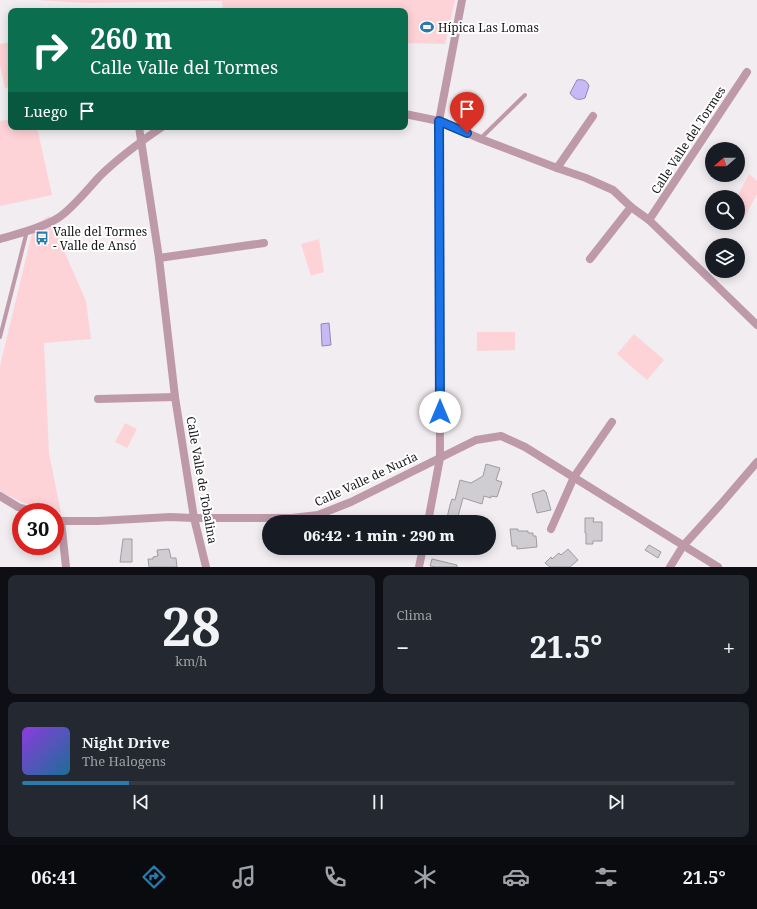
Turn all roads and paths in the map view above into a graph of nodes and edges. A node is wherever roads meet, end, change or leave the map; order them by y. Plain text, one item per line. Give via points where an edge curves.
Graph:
1 (462, 0) edge
2 (747, 72) dead end
3 (525, 95) dead end
4 (408, 115) edge
5 (593, 116) dead end
6 (439, 121) junction
7 (140, 130) edge
8 (158, 130) edge
9 (481, 139) junction
10 (142, 141) junction
11 (557, 168) junction
12 (631, 207) junction
13 (649, 220) junction
14 (27, 231) junction
15 (0, 239) edge
16 (264, 243) dead end
17 (159, 258) junction
18 (590, 259) dead end
19 (757, 325) edge
20 (0, 337) edge
21 (175, 397) junction
22 (98, 399) dead end
23 (612, 422) dead end
24 (440, 458) junction
25 (757, 463) edge
26 (574, 478) junction
27 (0, 496) edge
28 (12, 503) edge
29 (429, 515) edge
30 (194, 518) junction
31 (64, 520) edge
32 (551, 529) dead end
33 (683, 546) junction
34 (64, 555) edge
35 (421, 555) edge
36 (66, 567) edge
37 (206, 567) edge
38 (419, 567) edge
39 (670, 567) edge
40 (718, 567) edge

1 - 6 street
2 - 13 street, Calle Valle del Tormes
3 - 9 lane
4 - 6 street
5 - 11 street
6 - 9 street
6 - 24 street
7 - 10 street, Calle Valle de Tobalina
8 - 10 street
9 - 11 street
10 - 14 street via 100,176 58,218
10 - 17 street, Calle Valle de Tobalina
11 - 12 street via 613,190
12 - 13 street
12 - 18 street
13 - 19 street
14 - 15 street
14 - 20 lane
16 - 17 street
17 - 21 street, Calle Valle de Tobalina
21 - 22 street
21 - 30 street, Calle Valle de Tobalina
23 - 26 street
24 - 26 street, Calle Valle de Nuria via 476,440 501,436 525,447
24 - 29 street
24 - 30 street, Calle Valle de Nuria via 318,516
25 - 33 street
26 - 32 street
26 - 33 street, Calle Valle de Nuria
27 - 28 street
30 - 31 street, Calle Valle de Nuria
30 - 37 street, Calle Valle de Tobalina
33 - 39 street
33 - 40 street, Calle Valle de Nuria
34 - 36 street
35 - 38 street

